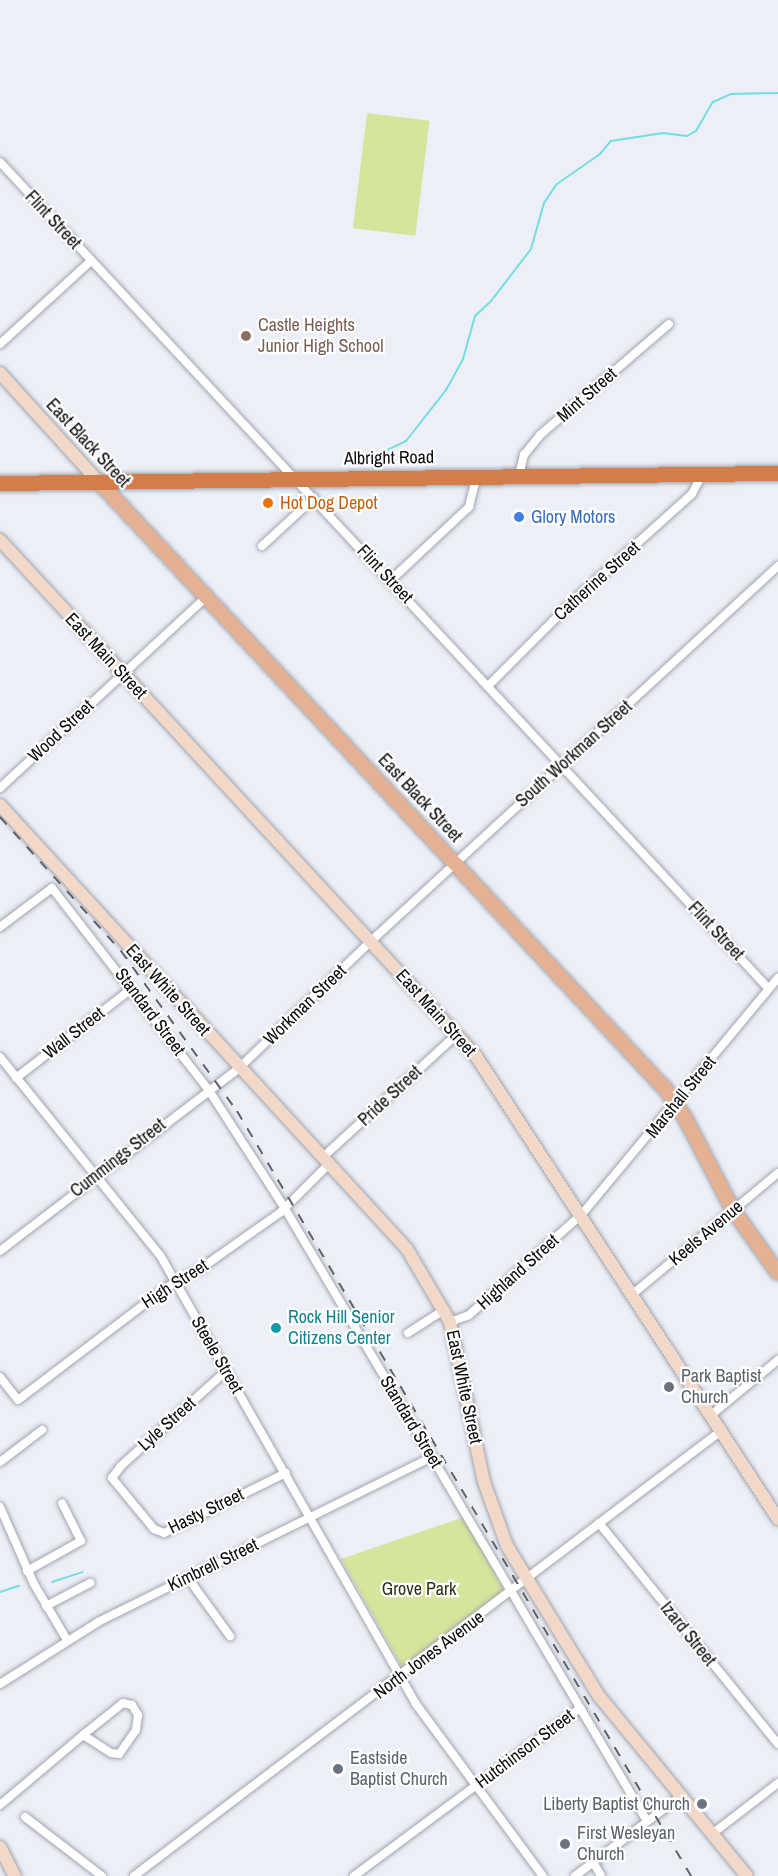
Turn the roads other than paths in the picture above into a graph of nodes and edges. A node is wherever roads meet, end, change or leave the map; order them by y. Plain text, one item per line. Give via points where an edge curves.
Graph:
1 (0, 162) edge
2 (91, 261) junction
3 (669, 324) dead end
4 (0, 344) edge
5 (0, 374) edge
6 (778, 473) edge
7 (702, 474) junction
8 (477, 476) junction
9 (519, 476) junction
10 (294, 478) junction
11 (98, 481) junction
12 (2, 484) edge
13 (314, 498) junction
14 (0, 540) edge
15 (262, 546) dead end
16 (0, 549) edge
17 (21, 563) junction
18 (778, 566) edge
19 (391, 580) junction
20 (207, 596) junction
21 (123, 674) junction
22 (488, 686) junction
23 (562, 765) junction
24 (0, 788) edge
25 (0, 805) edge
26 (456, 863) junction
27 (0, 927) edge
28 (370, 942) junction
29 (778, 978) edge
30 (769, 988) junction
31 (131, 989) junction
32 (456, 1035) junction
33 (0, 1057) edge
34 (239, 1068) junction
35 (16, 1078) junction
36 (208, 1089) junction
37 (676, 1103) junction
38 (326, 1161) junction
39 (778, 1173) edge
40 (93, 1177) junction
41 (284, 1208) junction
42 (732, 1210) junction
43 (582, 1214) junction
44 (0, 1251) edge
45 (778, 1273) edge
46 (176, 1282) junction
47 (634, 1293) junction
48 (444, 1310) junction
49 (450, 1322) junction
50 (408, 1333) dead end
51 (778, 1360) edge
52 (226, 1371) junction
53 (0, 1377) edge
54 (711, 1415) junction
55 (42, 1430) dead end
56 (721, 1431) junction
57 (432, 1457) junction
58 (0, 1462) edge
59 (286, 1473) junction
60 (112, 1478) joint
61 (62, 1503) dead end
62 (0, 1507) edge
63 (311, 1516) junction
64 (778, 1519) edge
65 (599, 1523) junction
66 (27, 1571) junction
67 (188, 1578) junction
68 (527, 1579) junction
69 (90, 1583) dead end
70 (512, 1592) junction
71 (46, 1606) junction
72 (230, 1636) dead end
73 (67, 1640) junction
74 (400, 1676) junction
75 (0, 1684) edge
76 (580, 1708) junction
77 (83, 1735) junction
78 (778, 1744) edge
79 (778, 1783) edge
80 (476, 1786) junction
81 (680, 1797) junction
82 (0, 1805) edge
83 (25, 1817) dead end
84 (647, 1821) junction
85 (712, 1834) junction
86 (0, 1848) edge
87 (593, 1862) junction
88 (140, 1874) edge
89 (15, 1876) edge
90 (102, 1876) edge
91 (354, 1876) edge
92 (543, 1876) edge
93 (575, 1876) edge
94 (601, 1876) edge
95 (747, 1876) edge

1 - 2 street, Flint Street
2 - 4 street
2 - 10 street, Flint Street
3 - 9 street, Mint Street via 540,435 524,455
5 - 11 street, East Black Street
6 - 7 highway, Albright Road
7 - 9 highway, Albright Road
7 - 22 street, Catherine Street via 692,494 573,601
8 - 9 highway, Albright Road
8 - 10 highway, Albright Road
8 - 19 street via 469,507
10 - 11 highway, Albright Road
10 - 13 street, Flint Street
11 - 12 highway, Albright Road
11 - 20 main road, East Black Street
13 - 15 street
13 - 19 street, Flint Street
14 - 17 street, East Main Street
16 - 17 street, East Main Street
17 - 21 street, East Main Street
18 - 23 street, South Workman Street
19 - 22 street, Flint Street
20 - 21 street, Wood Street
20 - 26 main road, East Black Street
21 - 24 street, Wood Street
21 - 28 street, East Main Street
22 - 23 street, Flint Street
23 - 26 street, South Workman Street
23 - 30 street, Flint Street
25 - 34 street, East White Street
26 - 28 street, South Workman Street
26 - 37 main road, East Black Street
27 - 31 street, Standard Street via 52,888
28 - 32 street, East Main Street
28 - 34 street, Workman Street
29 - 30 street, Marshall Street
30 - 37 street, Marshall Street
31 - 35 street, Wall Street
31 - 36 street, Standard Street
32 - 38 street, Pride Street
32 - 43 street, East Main Street via 490,1074
33 - 35 street, Steele Street
34 - 36 street, Cummings Street
34 - 38 street, East White Street
35 - 40 street, Steele Street
36 - 40 street, Cummings Street
36 - 41 street, Standard Street
37 - 42 main road, East Black Street
37 - 43 street, Marshall Street
38 - 41 street, High Street
38 - 48 street, East White Street via 407,1249
39 - 42 street, Keels Avenue
40 - 44 street, Cummings Street
40 - 46 street, Steele Street via 160,1255
41 - 46 street, High Street
41 - 57 street, Standard Street
42 - 45 main road, East Black Street
42 - 47 street, Keels Avenue
43 - 47 street, East Main Street
43 - 49 street, Highland Street via 469,1315
46 - 52 street, Steele Street
46 - 53 street, High Street via 18,1400
47 - 54 street, East Main Street
48 - 49 street, East White Street
48 - 50 street
49 - 68 street, East White Street via 493,1513
51 - 54 street
52 - 59 street, Steele Street
52 - 60 street, Lyle Street
54 - 56 street, East Main Street
55 - 58 street
56 - 64 street, East Main Street
56 - 65 street, North Jones Avenue
57 - 63 street, Kimbrell Street
57 - 70 street, Standard Street
59 - 60 street, Hasty Street via 164,1533 154,1529
59 - 63 street, Steele Street
61 - 66 street via 81,1541
62 - 66 street
63 - 67 street, Kimbrell Street
63 - 74 street, Steele Street
65 - 68 street, North Jones Avenue
65 - 78 street, Izard Street
66 - 71 street
67 - 72 street
67 - 73 street, Kimbrell Street
68 - 70 street, North Jones Avenue
68 - 81 street, East White Street via 587,1679
69 - 71 street
70 - 74 street, North Jones Avenue
70 - 76 street, Standard Street
71 - 73 street
73 - 75 street, Kimbrell Street
74 - 80 street, Steele Street
74 - 88 street, North Jones Avenue
76 - 80 street, Hutchinson Street
76 - 84 street, Standard Street
77 - 77 street via 119,1754 136,1730 138,1715 132,1705 123,1703
77 - 82 street
79 - 85 street
80 - 91 street, Hutchinson Street
80 - 92 street, Steele Street
81 - 84 street
81 - 85 street, East White Street
83 - 90 street
84 - 87 street
85 - 95 street, East White Street
86 - 89 street
87 - 93 street
87 - 94 street

